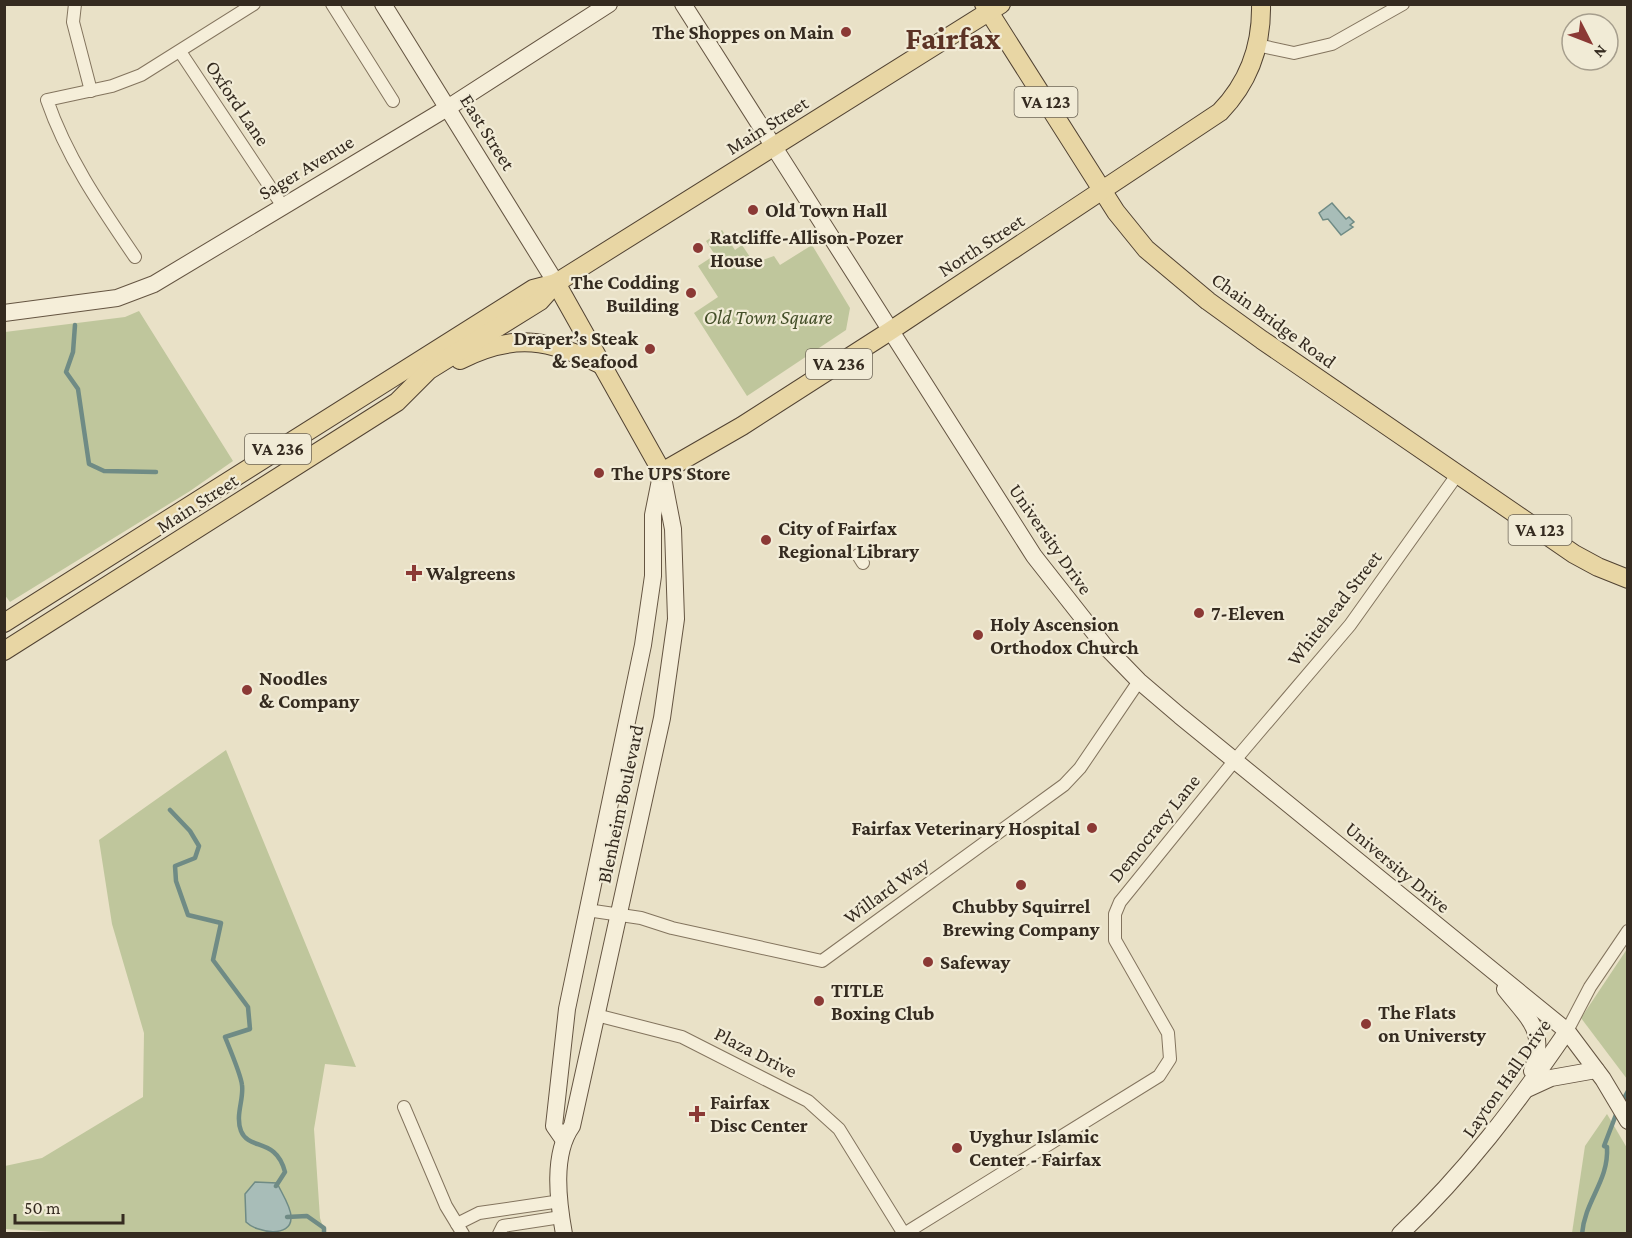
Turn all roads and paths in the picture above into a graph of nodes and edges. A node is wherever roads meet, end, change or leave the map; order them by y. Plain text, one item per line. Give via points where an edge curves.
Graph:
1 (75, 4) edge
2 (254, 4) edge
3 (383, 4) edge
4 (609, 4) edge
5 (683, 4) edge
6 (1261, 4) edge
7 (1402, 4) edge
8 (335, 6) edge
9 (992, 7) edge
10 (1257, 45) junction
11 (181, 52) junction
12 (91, 91) junction
13 (393, 101) dead end
14 (449, 107) junction
15 (773, 149) junction
16 (1104, 192) junction
17 (282, 206) junction
18 (135, 257) dead end
19 (556, 283) junction
20 (4, 313) edge
21 (890, 331) junction
22 (602, 365) junction
23 (396, 402) junction
24 (662, 472) junction
25 (1457, 474) junction
26 (1628, 579) edge
27 (4, 623) edge
28 (4, 651) edge
29 (1139, 681) junction
30 (1235, 760) junction
31 (587, 910) junction
32 (618, 915) junction
33 (1628, 931) edge
34 (1489, 970) junction
35 (596, 1015) junction
36 (1567, 1031) junction
37 (1600, 1074) junction
38 (1526, 1089) junction
39 (404, 1107) dead end
40 (1628, 1121) edge
41 (563, 1139) junction
42 (561, 1209) junction
43 (500, 1211) junction
44 (460, 1229) edge
45 (501, 1230) edge
46 (564, 1233) edge
47 (904, 1233) edge
48 (1400, 1233) edge

1 - 12 street via 73,22
2 - 11 street
3 - 14 street, East Street
4 - 14 street, Sager Avenue
5 - 15 street, University Drive
6 - 10 main road, North Street
7 - 10 street via 1332,44 1294,53
8 - 13 street
9 - 15 main road, Main Street / VA 236
9 - 16 main road, Chain Bridge Road / VA 123
10 - 16 main road, North Street via 1233,99 1202,126
11 - 12 street via 127,81
11 - 17 street, Oxford Lane
12 - 18 street via 47,100 72,159
14 - 17 street, Sager Avenue
14 - 19 street, East Street
15 - 19 main road, Main Street / VA 236
15 - 21 street, University Drive
16 - 21 main road, North Street / VA 236
16 - 25 main road, Chain Bridge Road / VA 123 via 1140,243 1175,276 1362,411
17 - 20 street, Sager Avenue via 138,291 91,303
19 - 22 main road, Blenheim Boulevard
19 - 23 main road, Main Street via 540,301 429,370
19 - 27 main road, Main Street / VA 236 via 532,289
21 - 24 main road, North Street / VA 236
21 - 29 street, University Drive via 1034,556 1104,645
22 - 23 main road, VA 236 via 547,343 516,342 462,358
22 - 24 main road, Blenheim Boulevard
23 - 28 main road, Main Street / VA 236
24 - 31 street, Blenheim Boulevard via 653,514 652,576 645,633
24 - 32 street, Blenheim Boulevard via 673,529 676,619 662,718
25 - 26 main road, Chain Bridge Road / VA 123 via 1574,554
25 - 30 street, Whitehead Street via 1350,625
29 - 30 street, University Drive
29 - 32 street, Willard Way via 1080,768 1064,785 822,961
30 - 34 street, University Drive
30 - 47 street, Democracy Lane via 1127,892 1115,914 1115,940 1168,1033 1170,1059 1159,1076
31 - 32 street, Willard Way
31 - 41 street, Blenheim Boulevard via 567,1009 554,1126
32 - 35 street, Blenheim Boulevard
33 - 36 street, Layton Hall Drive via 1590,987
34 - 36 street, University Drive
34 - 38 street via 1536,1030 1539,1051
35 - 41 street, Blenheim Boulevard via 572,1126
35 - 47 street, Plaza Drive via 682,1038 808,1101 839,1129
36 - 37 street, University Drive
36 - 38 street, Layton Hall Drive
37 - 38 street via 1551,1078
37 - 40 street, University Drive
38 - 48 street, Layton Hall Drive via 1480,1151
39 - 44 street via 446,1206
41 - 42 street, Blenheim Boulevard via 559,1173
42 - 43 street
42 - 45 street
42 - 46 street, Blenheim Boulevard
43 - 44 street via 479,1213
43 - 45 street

